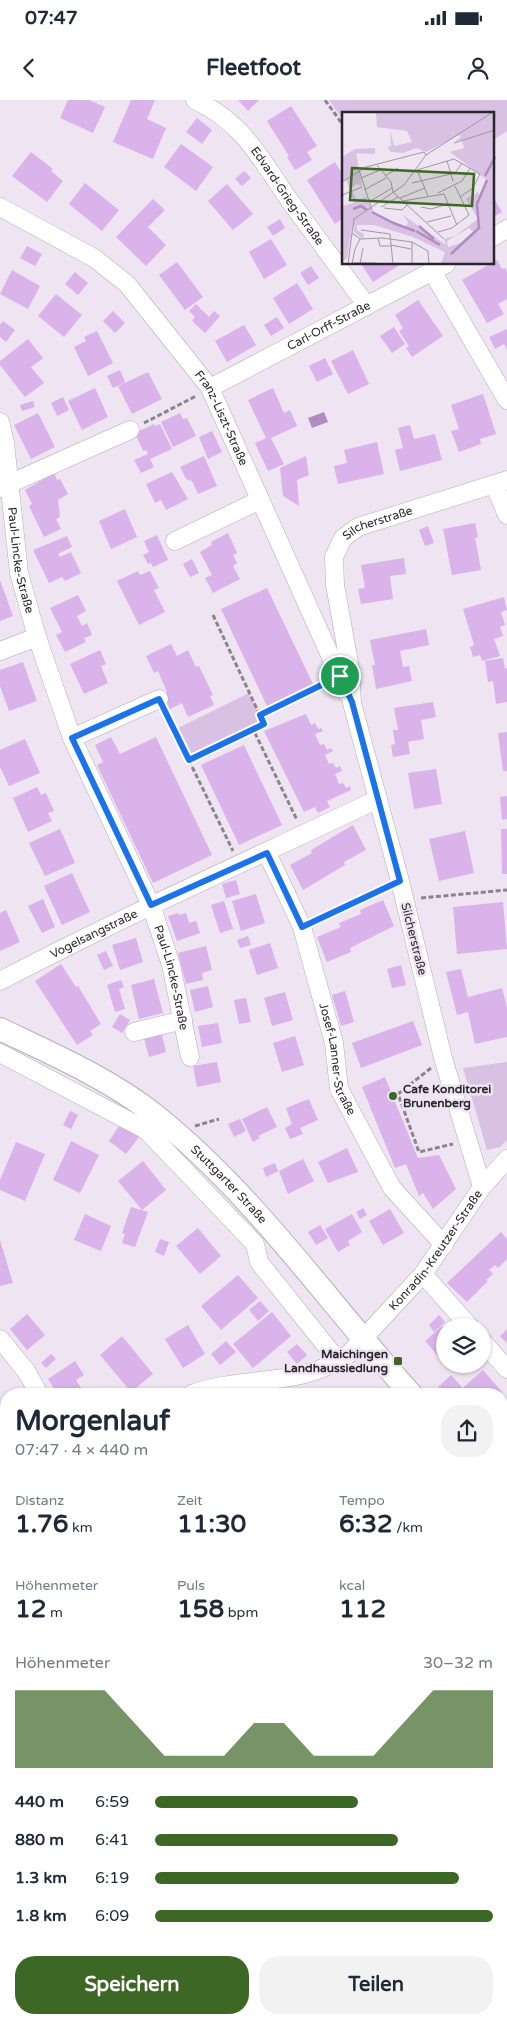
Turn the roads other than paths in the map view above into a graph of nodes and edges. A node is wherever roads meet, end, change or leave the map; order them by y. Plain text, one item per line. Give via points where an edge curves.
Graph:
1 (196, 100) edge
2 (0, 207) edge
3 (507, 229) edge
4 (494, 236) edge
5 (439, 268) edge
6 (366, 306) junction
7 (210, 388) junction
8 (507, 400) edge
9 (0, 422) edge
10 (130, 430) road end
11 (501, 482) edge
12 (5, 486) edge
13 (260, 500) junction
14 (507, 515) edge
15 (175, 541) dead end
16 (37, 637) junction
17 (0, 651) edge
18 (159, 699) road end
19 (352, 702) junction
20 (72, 738) junction
21 (378, 799) junction
22 (267, 853) junction
23 (151, 905) junction
24 (0, 981) edge
25 (183, 1020) junction
26 (0, 1029) edge
27 (134, 1032) dead end
28 (0, 1053) edge
29 (190, 1057) dead end
30 (507, 1159) edge
31 (482, 1187) junction
32 (267, 1224) junction
33 (255, 1244) junction
34 (444, 1245) junction
35 (423, 1274) junction
36 (462, 1318) edge
37 (0, 1338) edge
38 (362, 1340) junction
39 (491, 1351) edge
40 (339, 1362) junction
41 (507, 1369) edge
42 (280, 1386) edge
43 (36, 1388) edge
44 (210, 1388) edge
45 (406, 1388) edge

1 - 6 street, Edvard-Grieg-Straße via 214,109 251,141 284,193
2 - 7 street, Franz-Liszt-Straße via 94,258 127,284
3 - 4 street
5 - 6 street, Carl-Orff-Straße
5 - 8 street
6 - 7 street, Carl-Orff-Straße
7 - 13 street, Franz-Liszt-Straße
9 - 12 street, Paul-Lincke-Straße via 5,443
10 - 12 street
11 - 14 street
11 - 19 street, Silcherstraße via 358,527 343,538 334,556 335,585 350,668
12 - 16 street, Paul-Lincke-Straße via 19,573
13 - 15 street
13 - 19 street, Franz-Liszt-Straße
16 - 17 street
16 - 20 street, Paul-Lincke-Straße
18 - 20 street
19 - 21 street, Silcherstraße
20 - 23 street, Paul-Lincke-Straße
21 - 22 street, Vogelsangstraße
21 - 31 street, Silcherstraße via 443,1058
22 - 23 street, Vogelsangstraße
22 - 34 street, Josef-Lanner-Straße via 302,927 334,1043 339,1089 392,1188
23 - 24 street, Vogelsangstraße
23 - 25 street, Paul-Lincke-Straße via 171,965
25 - 27 street
25 - 29 street, Paul-Lincke-Straße
26 - 32 main road, Stuttgarter Straße via 86,1072 154,1114 234,1188
28 - 33 street via 146,1130
30 - 31 street, Konradin-Kreutzer-Straße
31 - 34 street, Konradin-Kreutzer-Straße
32 - 33 street
32 - 38 main road, Stuttgarter Straße
33 - 40 street via 259,1262
34 - 35 street, Konradin-Kreutzer-Straße
35 - 36 street
35 - 38 street, Konradin-Kreutzer-Straße
37 - 43 street
38 - 40 street, Konradin-Kreutzer-Straße
38 - 45 main road, Stuttgarter Straße
39 - 41 street
40 - 42 street
42 - 44 street

